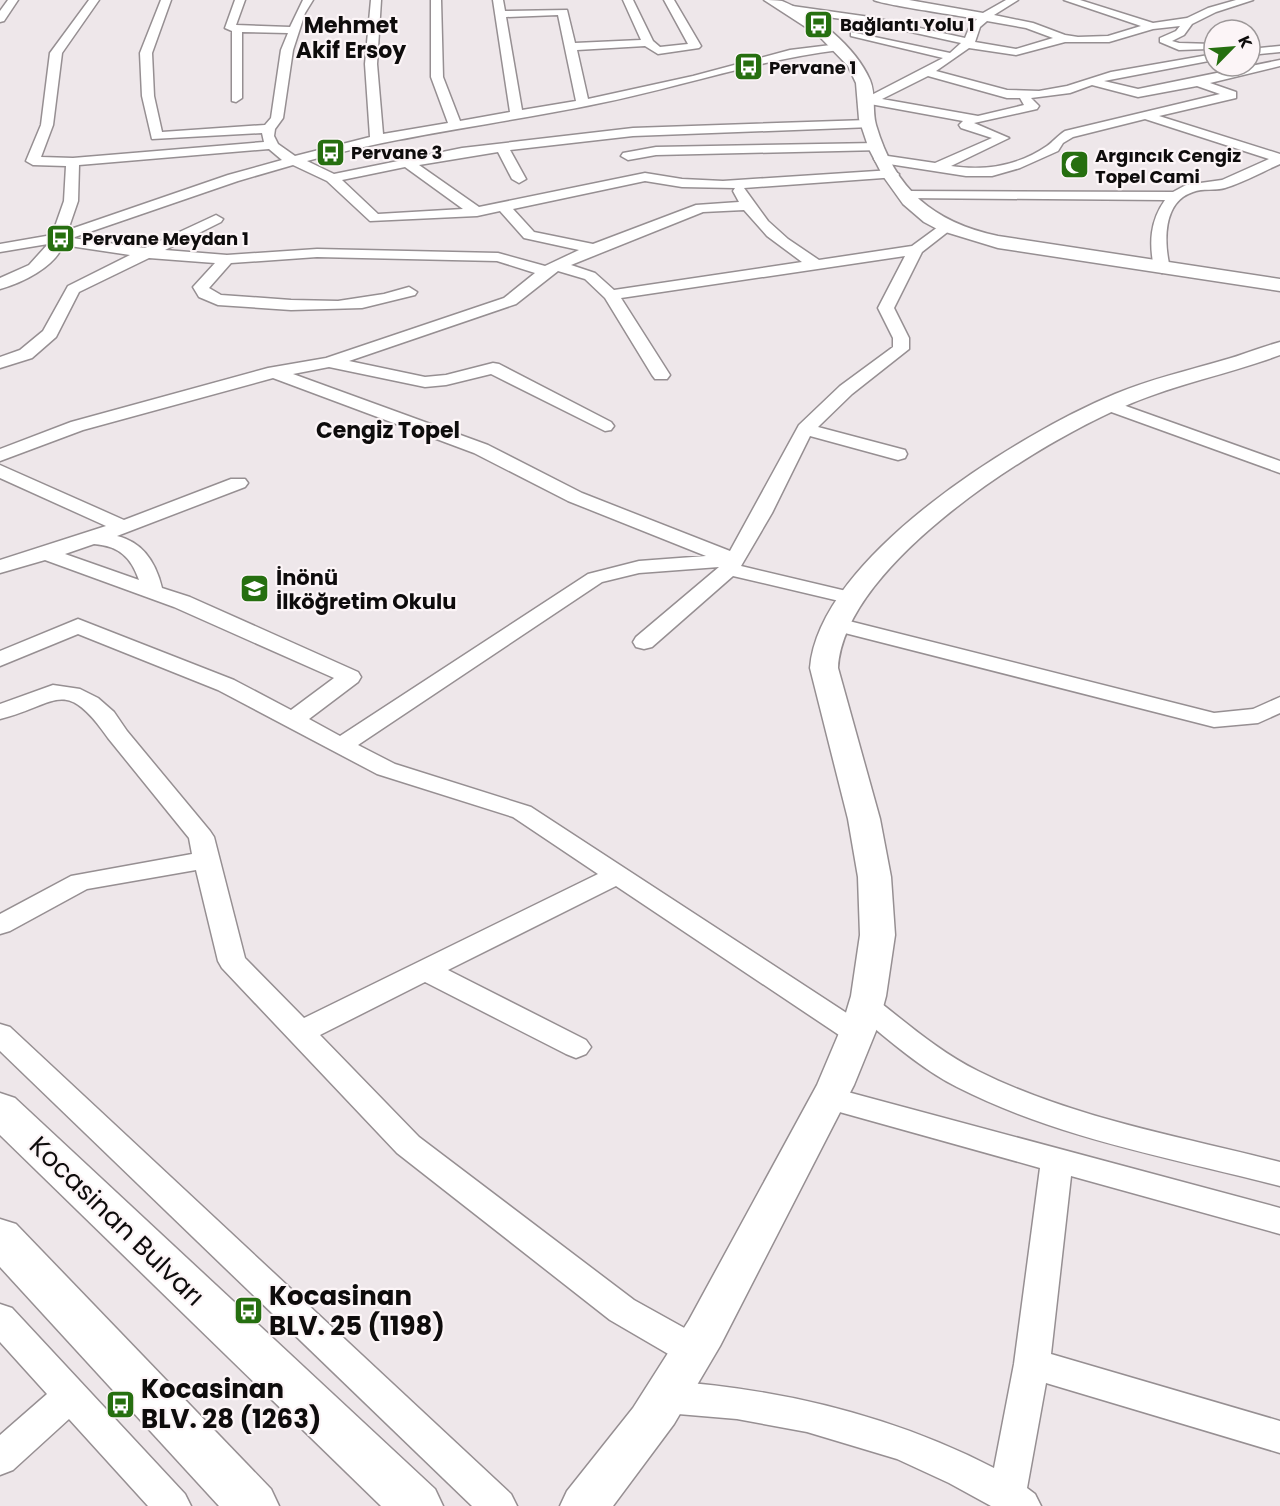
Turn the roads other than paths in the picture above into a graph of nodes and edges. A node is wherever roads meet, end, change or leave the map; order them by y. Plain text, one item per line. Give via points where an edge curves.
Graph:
1 (13, 0) edge
2 (94, 0) edge
3 (166, 0) edge
4 (240, 0) edge
5 (308, 0) edge
6 (376, 0) edge
7 (436, 0) edge
8 (498, 0) edge
9 (628, 0) edge
10 (669, 0) edge
11 (879, 0) edge
12 (1013, 0) edge
13 (1069, 0) edge
14 (1248, 0) edge
15 (898, 1) edge
16 (777, 4) edge
17 (500, 14) junction
18 (985, 17) junction
19 (0, 19) edge
20 (870, 20) junction
21 (1191, 21) junction
22 (1152, 26) junction
23 (237, 30) junction
24 (294, 30) junction
25 (855, 34) junction
26 (1066, 38) junction
27 (648, 43) junction
28 (968, 43) junction
29 (836, 45) junction
30 (1202, 46) edge
31 (571, 47) junction
32 (1262, 47) edge
33 (1280, 49) edge
34 (1262, 51) edge
35 (950, 56) junction
36 (1202, 59) edge
37 (1280, 63) edge
38 (1157, 66) junction
39 (925, 72) junction
40 (1090, 82) junction
41 (1201, 82) junction
42 (1023, 96) junction
43 (236, 98) dead end
44 (867, 101) junction
45 (583, 103) junction
46 (517, 115) junction
47 (1147, 116) junction
48 (978, 120) junction
49 (868, 124) junction
50 (455, 125) junction
51 (268, 129) junction
52 (436, 129) junction
53 (377, 139) junction
54 (1269, 142) dead end
55 (272, 145) junction
56 (503, 149) junction
57 (1248, 149) junction
58 (462, 152) junction
59 (879, 153) junction
60 (628, 156) dead end
61 (1280, 158) edge
62 (292, 160) junction
63 (73, 162) junction
64 (408, 163) junction
65 (939, 166) junction
66 (892, 174) junction
67 (332, 178) junction
68 (519, 179) dead end
69 (737, 185) junction
70 (906, 195) junction
71 (1177, 195) junction
72 (746, 206) junction
73 (504, 207) junction
74 (477, 212) junction
75 (216, 219) dead end
76 (947, 227) junction
77 (58, 238) junction
78 (0, 248) edge
79 (594, 249) junction
80 (916, 250) junction
81 (147, 253) junction
82 (227, 259) junction
83 (817, 265) junction
84 (551, 268) junction
85 (1162, 268) junction
86 (0, 284) edge
87 (1280, 285) edge
88 (409, 292) dead end
89 (611, 295) junction
90 (1280, 348) edge
91 (329, 362) junction
92 (0, 363) edge
93 (274, 372) junction
94 (661, 375) dead end
95 (1109, 405) junction
96 (605, 426) dead end
97 (805, 429) junction
98 (0, 454) edge
99 (898, 454) dead end
100 (1280, 467) edge
101 (0, 471) edge
102 (238, 483) dead end
103 (124, 527) junction
104 (92, 538) junction
105 (47, 554) junction
106 (732, 565) junction
107 (0, 567) edge
108 (153, 592) junction
109 (844, 611) junction
110 (644, 642) dead end
111 (0, 659) edge
112 (1280, 704) edge
113 (0, 712) edge
114 (294, 719) junction
115 (342, 745) junction
116 (207, 860) junction
117 (617, 875) junction
118 (0, 925) edge
119 (425, 970) junction
120 (862, 1020) junction
121 (300, 1032) junction
122 (0, 1034) edge
123 (576, 1047) dead end
124 (829, 1098) junction
125 (0, 1109) edge
126 (1057, 1161) junction
127 (1280, 1174) edge
128 (1280, 1221) edge
129 (0, 1237) edge
130 (0, 1318) edge
131 (694, 1351) junction
132 (1032, 1364) junction
133 (70, 1396) junction
134 (666, 1397) junction
135 (1280, 1437) edge
136 (0, 1458) edge
137 (1014, 1500) edge
138 (172, 1506) edge
139 (253, 1506) edge
140 (417, 1506) edge
141 (498, 1506) edge
142 (584, 1506) edge

1 - 19 street
2 - 63 street via 56,53 46,125 33,162
3 - 51 street via 146,53 148,96 158,136
4 - 23 street via 230,28
5 - 24 street
6 - 53 street via 371,64
7 - 50 street via 438,78
8 - 17 street
9 - 27 street
10 - 27 street via 695,46 658,51
11 - 15 street
12 - 18 street
13 - 22 street
14 - 21 street via 1212,10
15 - 18 street
15 - 20 street
16 - 20 street
16 - 29 street via 817,28
17 - 31 street via 563,12
17 - 46 street
18 - 26 street via 1029,25
18 - 28 street via 974,28
20 - 25 street
20 - 28 street
21 - 22 street
21 - 30 street via 1180,33 1164,41
22 - 26 street via 1109,39
23 - 24 street
23 - 43 street
24 - 51 street via 287,50 277,118
25 - 29 street
25 - 35 street
26 - 28 street via 1016,52
27 - 31 street
28 - 35 street
29 - 44 street via 864,81
29 - 45 street
31 - 45 street
32 - 33 street
33 - 34 street
35 - 39 street
36 - 38 street
37 - 41 street
38 - 40 street
38 - 41 street
39 - 42 street
39 - 44 street
40 - 41 street via 1138,93
40 - 42 street via 1046,95
41 - 47 street via 1232,95
42 - 48 street via 1033,105 1031,108
44 - 48 street
44 - 49 street
45 - 46 street
46 - 50 street
47 - 57 street
47 - 65 street via 1069,134 1053,148 993,172
48 - 65 street via 965,124 1003,138
49 - 56 street via 633,132
49 - 59 street
50 - 52 street
51 - 55 street
52 - 53 street
52 - 58 street
53 - 62 street
54 - 57 street
55 - 62 street
55 - 63 street
56 - 58 street
56 - 68 street
57 - 61 street
58 - 64 street
59 - 60 street via 656,151
59 - 65 street
59 - 66 street
61 - 71 street via 1221,184 1188,188
62 - 67 street
62 - 77 street
63 - 77 street via 71,201
64 - 67 street
64 - 74 street
66 - 69 street
66 - 70 street
67 - 74 street via 375,218
69 - 72 street
69 - 73 street via 689,184 645,177
70 - 71 street
70 - 76 street via 921,212
71 - 85 street via 1164,214 1158,234
72 - 79 street via 701,208
72 - 83 street via 770,231
73 - 74 street
73 - 79 street via 529,236
75 - 81 street
76 - 80 street
76 - 85 street via 998,242
77 - 78 street
77 - 81 street
77 - 86 street via 43,261
79 - 84 street
80 - 83 street
80 - 97 street via 886,308 901,338 901,349 846,390
81 - 82 street
81 - 92 street via 73,289 50,334 26,354
82 - 84 street via 317,253 498,257
82 - 88 street via 201,288 219,300 330,307 371,303
83 - 89 street
84 - 89 street via 590,276
84 - 91 street via 510,301
85 - 87 street
89 - 94 street
90 - 95 street
91 - 93 street
91 - 96 street via 415,381 446,380 493,368
93 - 98 street via 77,426
93 - 106 street via 481,449 575,497
95 - 100 street
95 - 109 street via 1024,449 939,509 883,558
97 - 99 street
97 - 106 street
101 - 103 street
102 - 103 street
103 - 104 street
104 - 105 street
104 - 108 street via 131,548 144,566
105 - 107 street
105 - 108 street
106 - 109 street
106 - 110 street
106 - 115 street via 648,566 595,578
108 - 114 street via 350,677
109 - 112 street via 1214,720 1251,717
109 - 120 street via 824,667 867,831 878,902 875,963
111 - 114 street via 78,626 226,685
113 - 116 street via 55,691 96,707 201,837
114 - 115 street
115 - 117 street via 386,769 522,812
116 - 118 street via 81,882
116 - 121 street via 232,961
117 - 119 street
117 - 120 street
119 - 121 street
119 - 123 street
120 - 124 street
120 - 127 street via 1007,1098 1079,1123
121 - 131 street via 408,1146 622,1310
122 - 141 street
124 - 126 street
124 - 131 street
125 - 140 highway, Kocasinan Bulvarı
126 - 128 street
126 - 132 street
129 - 139 highway
130 - 133 street
131 - 134 street
132 - 135 street
132 - 137 street
133 - 136 street
133 - 138 street
134 - 137 street via 772,1407 826,1419 921,1452
134 - 142 street

